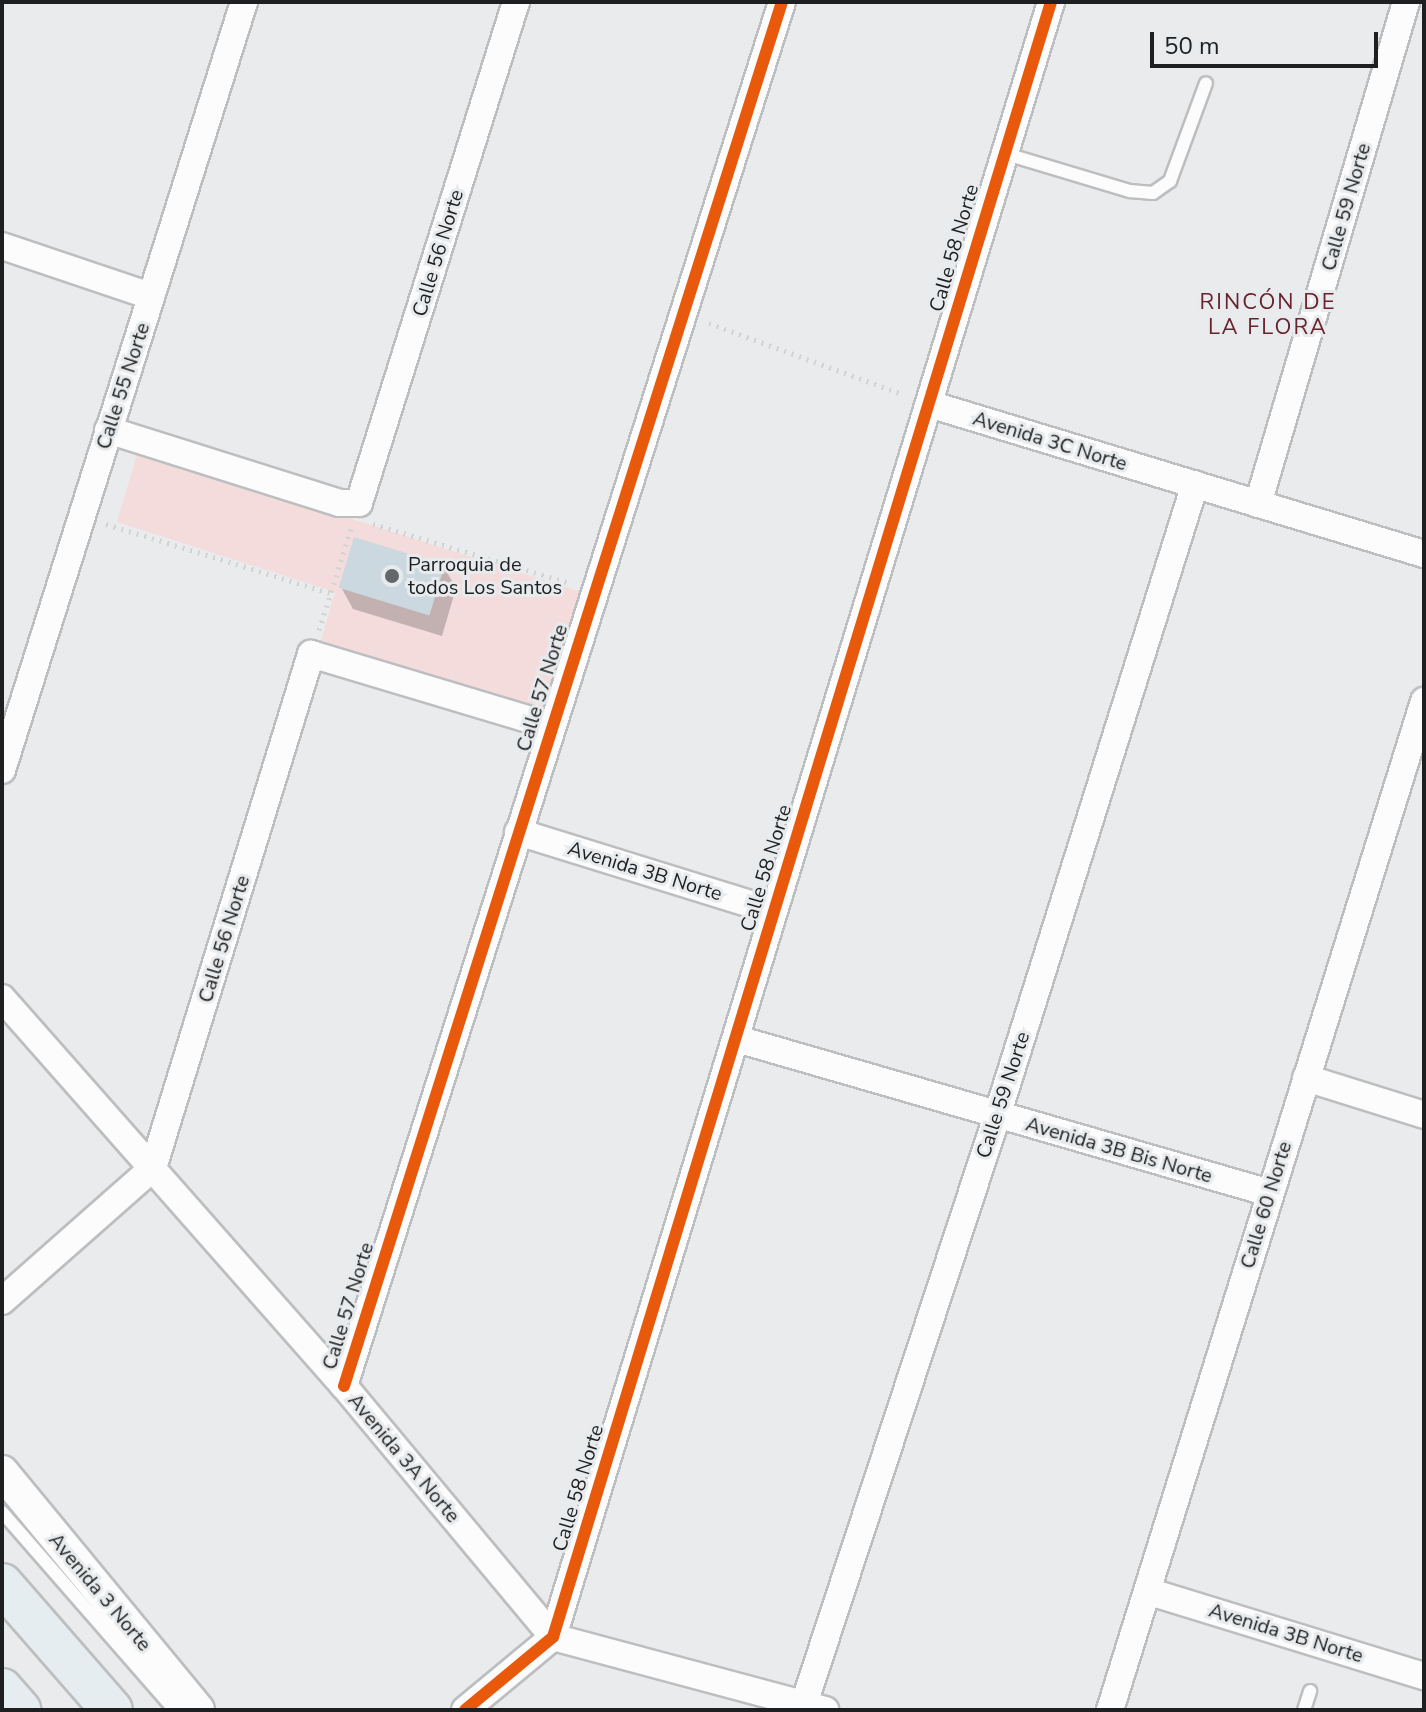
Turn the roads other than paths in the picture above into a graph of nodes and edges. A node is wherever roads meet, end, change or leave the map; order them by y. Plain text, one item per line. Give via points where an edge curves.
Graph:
1 (244, 2) edge
2 (516, 2) edge
3 (782, 2) edge
4 (1051, 2) edge
5 (1406, 2) edge
6 (1206, 83) dead end
7 (1003, 153) junction
8 (2, 246) edge
9 (151, 296) junction
10 (929, 404) junction
11 (108, 430) junction
12 (1195, 484) junction
13 (1258, 504) junction
14 (1424, 554) edge
15 (1424, 701) edge
16 (551, 726) junction
17 (2, 770) edge
18 (518, 832) junction
19 (773, 911) junction
20 (2, 998) edge
21 (737, 1039) junction
22 (1306, 1078) junction
23 (1424, 1115) edge
24 (997, 1116) junction
25 (153, 1168) junction
26 (1270, 1193) junction
27 (2, 1301) edge
28 (344, 1386) junction
29 (2, 1472) edge
30 (2, 1512) edge
31 (2, 1584) edge
32 (1147, 1591) junction
33 (553, 1637) junction
34 (1424, 1676) edge
35 (2, 1689) edge
36 (1310, 1691) dead end
37 (814, 1707) edge
38 (20, 1710) edge
39 (112, 1710) edge
40 (175, 1710) edge
41 (198, 1710) edge
42 (465, 1710) edge
43 (1110, 1710) edge
44 (1304, 1710) edge

1 - 9 street, Calle 55 Norte
2 - 11 street, Calle 56 Norte via 361,515 339,503
3 - 16 street, Calle 57 Norte
4 - 7 street, Calle 58 Norte
5 - 13 street, Calle 59 Norte
6 - 7 lane via 1170,181 1153,193
7 - 10 street, Calle 58 Norte
8 - 9 street
9 - 11 street, Calle 55 Norte
10 - 12 street, Avenida 3C Norte
10 - 19 street, Calle 58 Norte
11 - 17 street, Calle 55 Norte
12 - 13 street, Avenida 3C Norte
12 - 24 street, Calle 59 Norte
13 - 14 street, Avenida 3C Norte
15 - 22 street, Calle 60 Norte
16 - 18 street, Calle 57 Norte
16 - 25 street, Calle 56 Norte via 311,654
18 - 19 street, Avenida 3B Norte
18 - 28 street, Calle 57 Norte
19 - 21 street, Calle 58 Norte
20 - 25 street, Avenida 3A Norte
21 - 24 street, Avenida 3B Bis Norte
21 - 33 street, Calle 58 Norte
22 - 23 street
22 - 26 street, Calle 60 Norte
24 - 26 street, Avenida 3B Bis Norte
24 - 37 street, Calle 59 Norte
25 - 27 street
25 - 28 street, Avenida 3A Norte
26 - 32 street, Calle 60 Norte
28 - 33 street, Avenida 3A Norte
29 - 41 street, Avenida 3 Norte
30 - 40 lane
31 - 39 main road
32 - 34 street, Avenida 3B Norte
32 - 43 street, Calle 60 Norte
33 - 37 street
33 - 42 street
35 - 38 main road
36 - 44 lane

